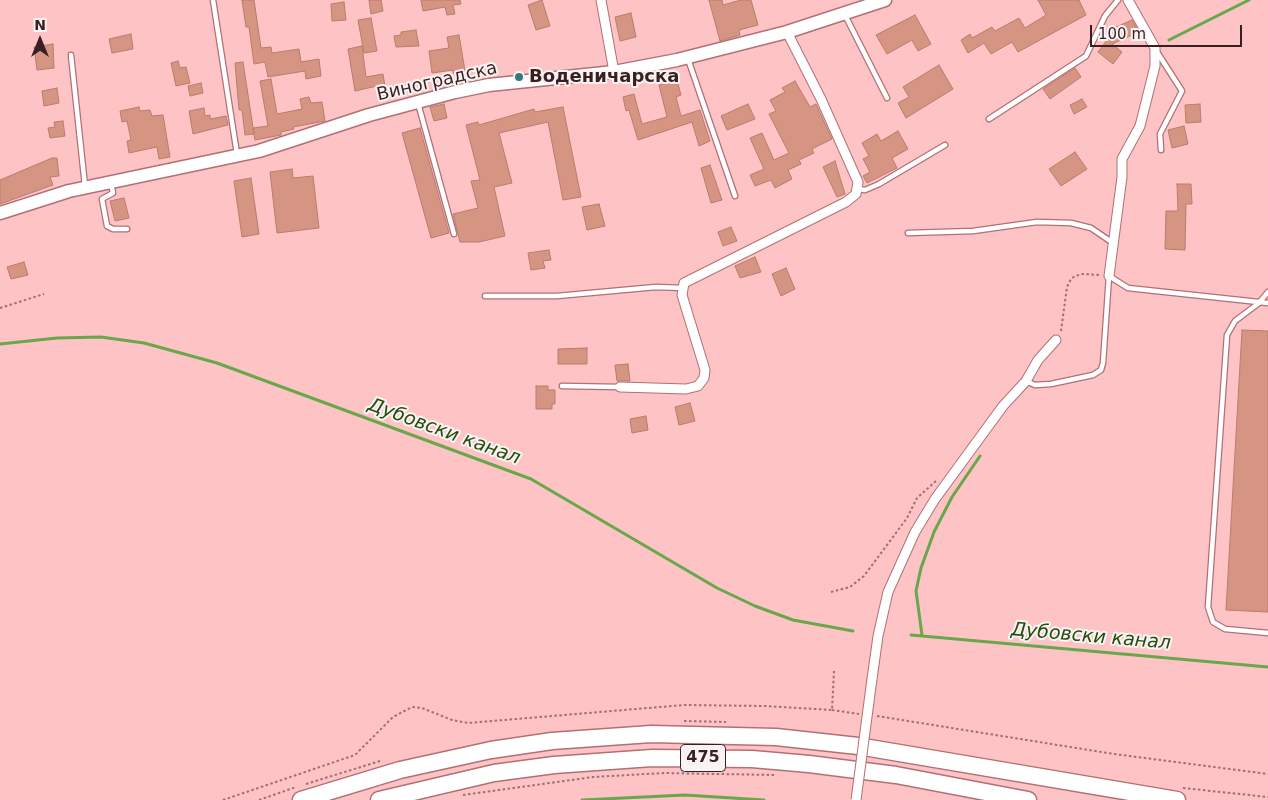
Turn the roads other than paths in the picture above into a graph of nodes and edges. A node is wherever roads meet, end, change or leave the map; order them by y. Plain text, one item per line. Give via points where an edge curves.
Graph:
1 (213, 0) edge
2 (601, 0) edge
3 (884, 0) edge
4 (1118, 0) edge
5 (1128, 0) edge
6 (844, 14) junction
7 (787, 32) junction
8 (1155, 48) junction
9 (71, 55) dead end
10 (687, 58) junction
11 (614, 72) junction
12 (887, 98) dead end
13 (418, 101) junction
14 (989, 119) dead end
15 (945, 145) dead end
16 (1161, 150) dead end
17 (237, 155) junction
18 (110, 182) junction
19 (85, 188) junction
20 (858, 189) junction
21 (734, 196) dead end
22 (0, 213) edge
23 (127, 229) dead end
24 (908, 233) dead end
25 (454, 234) dead end
26 (1113, 243) junction
27 (1109, 276) junction
28 (683, 288) junction
29 (1268, 292) edge
30 (485, 296) dead end
31 (1259, 303) junction
32 (1268, 303) edge
33 (1056, 340) road end
34 (1026, 381) junction
35 (562, 386) dead end
36 (620, 386) joint
37 (1268, 633) edge
38 (301, 800) edge
39 (379, 800) edge
40 (856, 800) edge
41 (1028, 800) edge
42 (1177, 800) edge

1 - 17 lane
2 - 11 street
3 - 6 street, Виноградска
4 - 14 lane via 1105,16 1086,56
5 - 8 street
6 - 7 street, Виноградска
6 - 12 lane
7 - 10 street, Виноградска
7 - 20 street via 821,99 858,182
8 - 16 lane via 1182,90 1160,134
8 - 26 street via 1155,66 1140,126 1122,159
9 - 19 lane
10 - 11 street, Виноградска
10 - 21 lane
11 - 13 street, Виноградска via 490,85
13 - 17 street, Виноградска
13 - 25 lane
15 - 20 lane via 879,184
17 - 18 street, Виноградска
18 - 19 street, Виноградска
18 - 23 lane via 112,193 102,199 107,226
19 - 22 street, Виноградска
20 - 28 street via 849,200 688,280
24 - 26 lane via 973,232 1037,222 1071,223 1091,228
26 - 27 street
27 - 31 lane via 1128,288
27 - 34 lane via 1101,370 1093,375 1052,384 1035,385
28 - 30 lane via 656,287 557,296
28 - 36 street via 682,295 705,370 702,382 686,389
29 - 31 lane
31 - 32 lane
31 - 37 lane via 1235,321 1227,335 1208,606 1213,622 1225,629
33 - 34 street via 1038,360
34 - 40 street, bridge via 1003,406 915,532 888,592 878,636
35 - 36 lane
38 - 42 highway, 475 via 400,770 491,750 570,739 651,734 776,737 858,746
39 - 41 highway, 475 via 494,774 554,765 652,758 809,764 896,775

